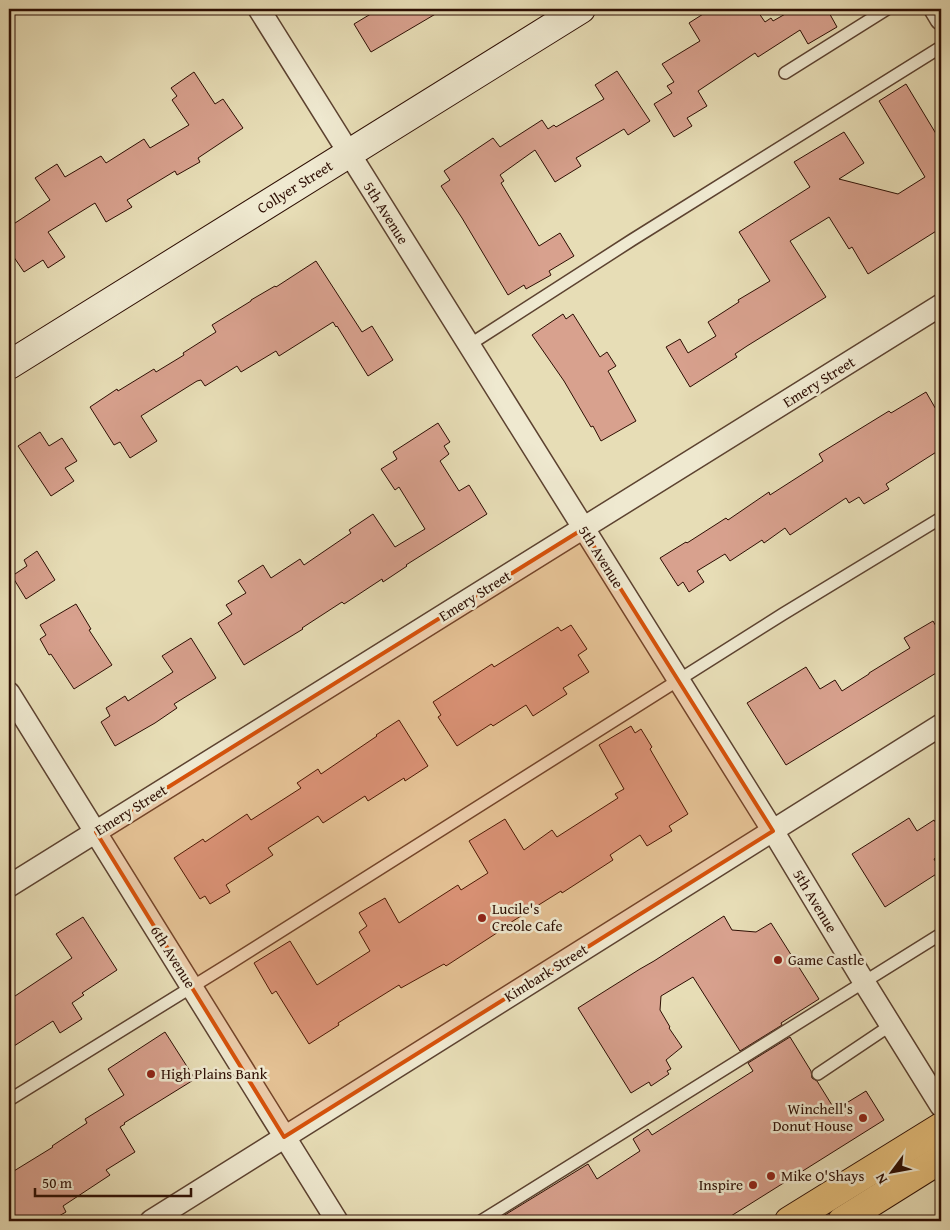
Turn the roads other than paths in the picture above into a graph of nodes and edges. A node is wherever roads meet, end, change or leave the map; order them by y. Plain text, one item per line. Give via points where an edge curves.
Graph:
1 (259, 9) edge
2 (581, 9) edge
3 (887, 9) edge
4 (935, 9) edge
5 (941, 19) edge
6 (941, 47) edge
7 (785, 72) dead end
8 (349, 154) junction
9 (941, 305) edge
10 (469, 345) junction
11 (9, 365) edge
12 (941, 518) edge
13 (583, 529) junction
14 (678, 680) junction
15 (9, 693) edge
16 (941, 725) edge
17 (773, 831) junction
18 (96, 832) junction
19 (9, 886) edge
20 (941, 934) edge
21 (864, 982) junction
22 (192, 987) junction
23 (891, 1025) junction
24 (818, 1074) dead end
25 (9, 1100) edge
26 (941, 1106) edge
27 (941, 1127) edge
28 (284, 1137) junction
29 (941, 1159) edge
30 (151, 1221) edge
31 (336, 1221) edge
32 (481, 1221) edge
33 (789, 1221) edge
34 (842, 1221) edge

1 - 8 street, 5th Avenue
2 - 8 street, Collyer Street
3 - 7 lane
4 - 5 street
6 - 10 lane
8 - 10 street, 5th Avenue
8 - 11 street, Collyer Street
9 - 13 street, Emery Street
10 - 13 street, 5th Avenue
12 - 14 lane
13 - 14 street, 5th Avenue
13 - 18 street, Emery Street
14 - 17 street, 5th Avenue
14 - 22 lane
15 - 18 street, 6th Avenue
16 - 17 street, Kimbark Street
17 - 21 street, 5th Avenue
17 - 28 street, Kimbark Street
18 - 19 street, Emery Street
18 - 22 street, 6th Avenue
20 - 21 lane
21 - 23 street, 5th Avenue
21 - 32 lane
22 - 25 lane
22 - 28 street, 6th Avenue
23 - 24 lane
23 - 26 street, 5th Avenue
27 - 33 highway
28 - 30 street, Kimbark Street
28 - 31 street, 6th Avenue
29 - 34 highway

